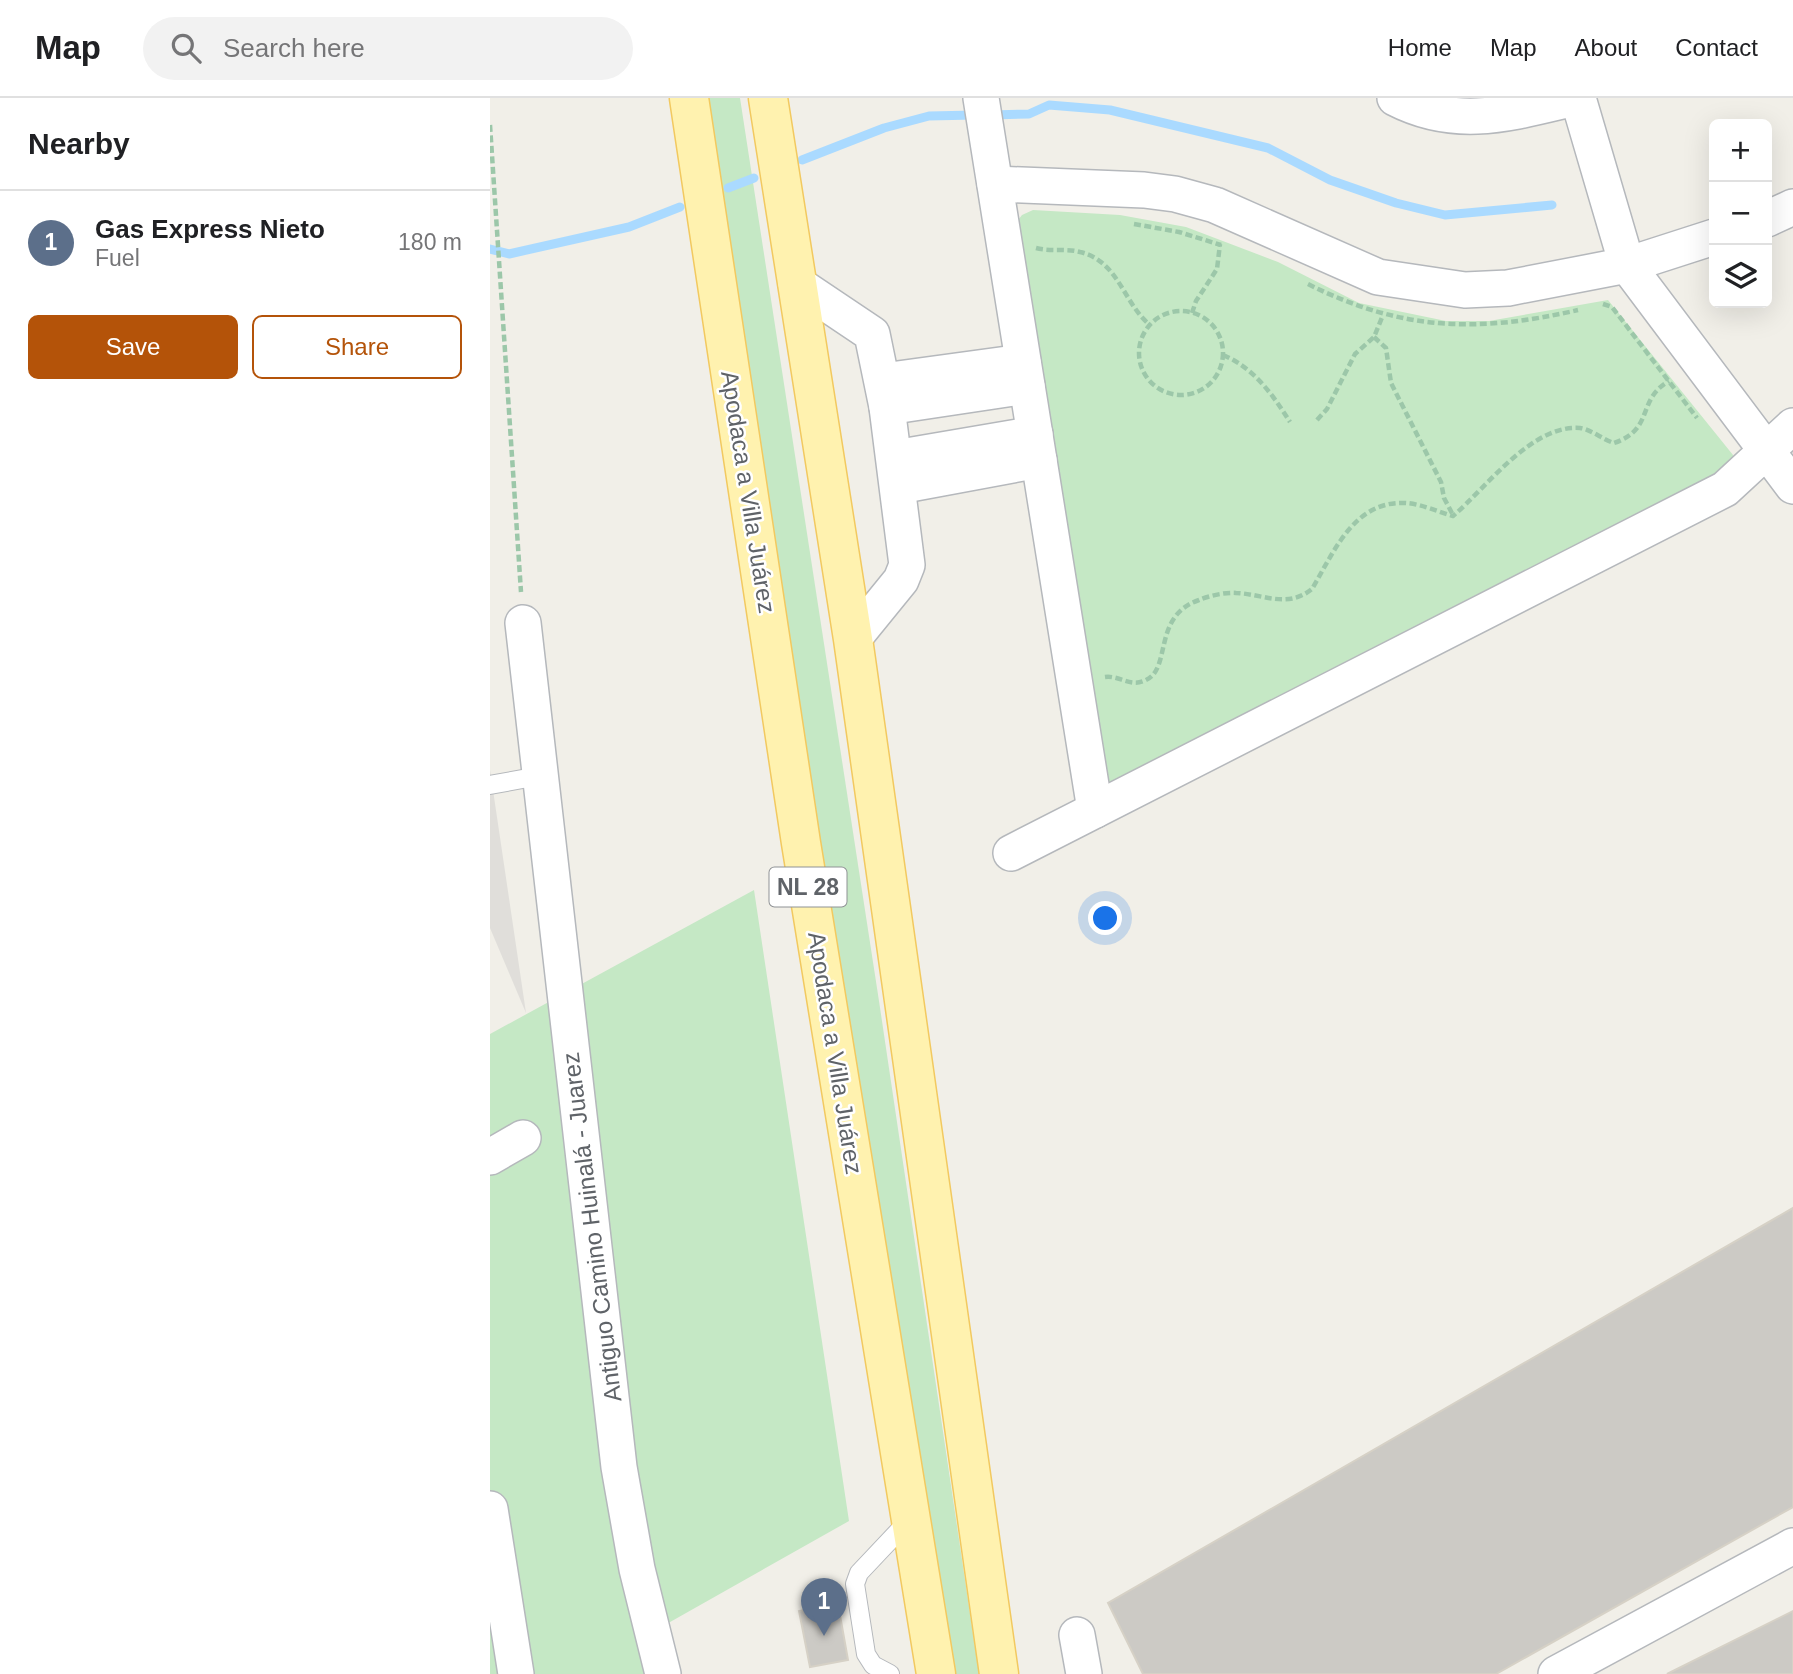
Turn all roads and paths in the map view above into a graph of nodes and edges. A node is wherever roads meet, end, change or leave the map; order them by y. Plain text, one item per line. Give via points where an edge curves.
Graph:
1 (689, 98) edge
2 (768, 98) edge
3 (981, 98) edge
4 (1395, 98) edge
5 (1576, 98) edge
6 (490, 125) edge
7 (995, 184) junction
8 (1793, 207) edge
9 (1772, 217) edge
10 (1130, 223) dead end
11 (1709, 239) edge
12 (1220, 244) junction
13 (1030, 246) dead end
14 (1230, 248) dead end
15 (1627, 265) junction
16 (1297, 278) dead end
17 (796, 283) junction
18 (1601, 304) dead end
19 (1588, 307) dead end
20 (1192, 313) junction
21 (1383, 315) junction
22 (1150, 325) junction
23 (1374, 337) junction
24 (1223, 355) junction
25 (1025, 374) junction
26 (1669, 381) junction
27 (885, 394) junction
28 (1697, 418) dead end
29 (1317, 420) dead end
30 (1290, 422) dead end
31 (1793, 426) edge
32 (1037, 447) junction
33 (1765, 450) junction
34 (897, 472) junction
35 (1793, 486) edge
36 (1453, 516) junction
37 (523, 622) joint
38 (853, 639) junction
39 (1099, 678) dead end
40 (539, 776) junction
41 (490, 785) edge
42 (1095, 810) junction
43 (1011, 853) dead end
44 (523, 1138) dead end
45 (490, 1157) edge
46 (490, 1509) edge
47 (911, 1517) junction
48 (1793, 1546) edge
49 (1077, 1635) dead end
50 (516, 1674) edge
51 (663, 1674) edge
52 (890, 1674) edge
53 (936, 1674) edge
54 (999, 1674) edge
55 (1084, 1674) edge
56 (1556, 1674) edge

1 - 47 main road, Apodaca a Villa Juárez / NL 28 via 801,843
2 - 17 main road
3 - 7 street
4 - 5 street via 1415,108 1468,118
5 - 15 street
6 - 37 path
7 - 15 street via 1175,194 1215,205 1378,277 1421,286 1508,288
7 - 25 street
8 - 9 street
10 - 12 path
11 - 15 street
12 - 14 path
12 - 20 path via 1217,269
13 - 22 path via 1049,252 1078,251 1099,260 1115,274 1131,307
15 - 33 street
16 - 21 path
17 - 27 street via 872,334
17 - 38 main road
18 - 26 path via 1612,307
19 - 21 path via 1479,326
20 - 22 path via 1174,312
20 - 24 path via 1217,331
21 - 23 path
22 - 24 path via 1142,337 1140,360 1146,376 1166,392 1183,395 1202,390 1217,375
23 - 29 path via 1356,354 1328,410
23 - 36 path via 1386,348 1391,383
24 - 30 path via 1261,382
25 - 27 street
25 - 32 street
26 - 28 path
26 - 36 path via 1653,394 1636,433 1614,443 1583,428 1555,432 1514,459
27 - 34 street
31 - 33 street
32 - 34 street
32 - 42 street
33 - 35 street
33 - 42 street via 1725,489
34 - 38 street via 907,565 901,580
36 - 39 path via 1406,503 1371,510 1355,520 1305,594 1285,601 1234,592 1199,600 1172,619 1158,668 1146,681
37 - 40 street, Antiguo Camino Huinalá - Juarez
38 - 54 main road
40 - 41 lane
40 - 51 street, Antiguo Camino Huinalá - Juarez via 620,1467 637,1570
42 - 43 street
44 - 45 street
46 - 50 street
47 - 52 lane via 859,1573 855,1584 866,1654 873,1665
47 - 53 main road, Apodaca a Villa Juárez / NL 28
48 - 56 street
49 - 55 street

